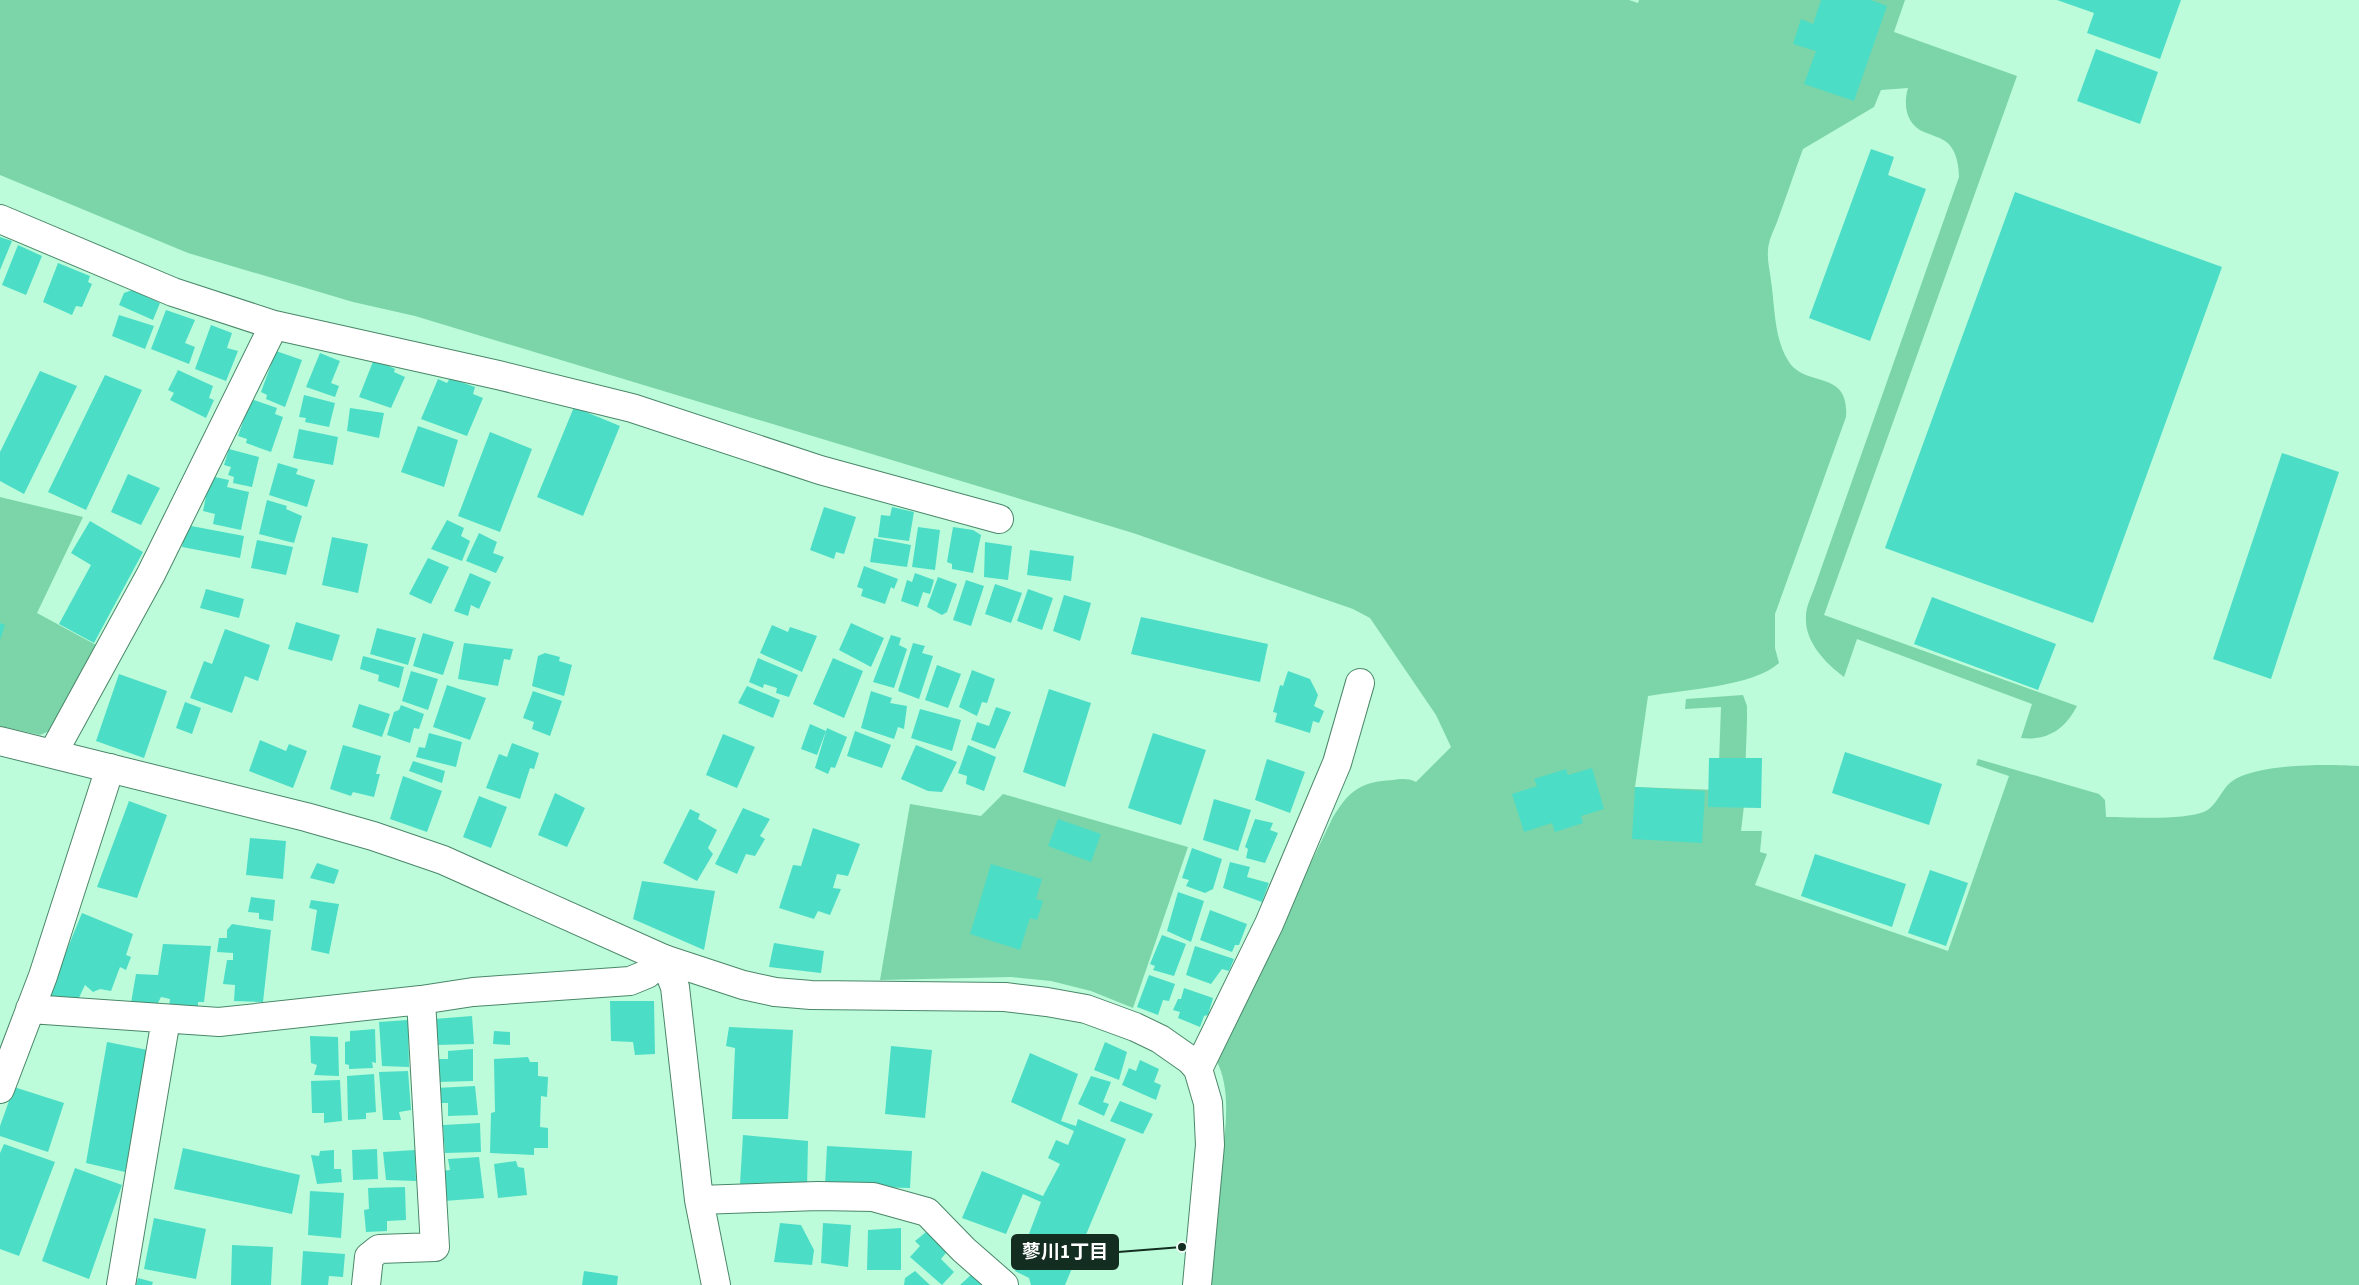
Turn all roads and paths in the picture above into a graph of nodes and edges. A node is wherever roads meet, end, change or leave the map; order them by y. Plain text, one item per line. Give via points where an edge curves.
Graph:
1 (0, 219) edge
2 (274, 325) junction
3 (999, 519) dead end
4 (1360, 683) dead end
5 (0, 741) edge
6 (53, 753) junction
7 (110, 768) junction
8 (664, 959) junction
9 (421, 1000) junction
10 (30, 1009) junction
11 (166, 1019) junction
12 (1198, 1069) junction
13 (0, 1089) edge
14 (699, 1200) junction
15 (120, 1285) edge
16 (366, 1285) edge
17 (716, 1285) edge
18 (1004, 1285) edge
19 (1197, 1285) edge

1 - 2 street via 173,292
2 - 3 street via 498,374 632,408 820,470
2 - 6 street via 151,574
4 - 12 street via 1338,763 1269,924
5 - 6 street
6 - 7 street
7 - 8 street via 356,830 443,860
7 - 10 street
8 - 9 street via 647,974 630,981 519,987
8 - 12 street via 775,992 1005,998 1067,1005 1120,1020 1160,1039
8 - 14 street via 675,988
9 - 11 street via 219,1022
9 - 16 street via 435,1247 378,1249 369,1256
10 - 11 street
10 - 13 street
11 - 15 street
12 - 19 street via 1208,1103 1210,1144
14 - 17 street
14 - 18 street via 873,1196 927,1212

